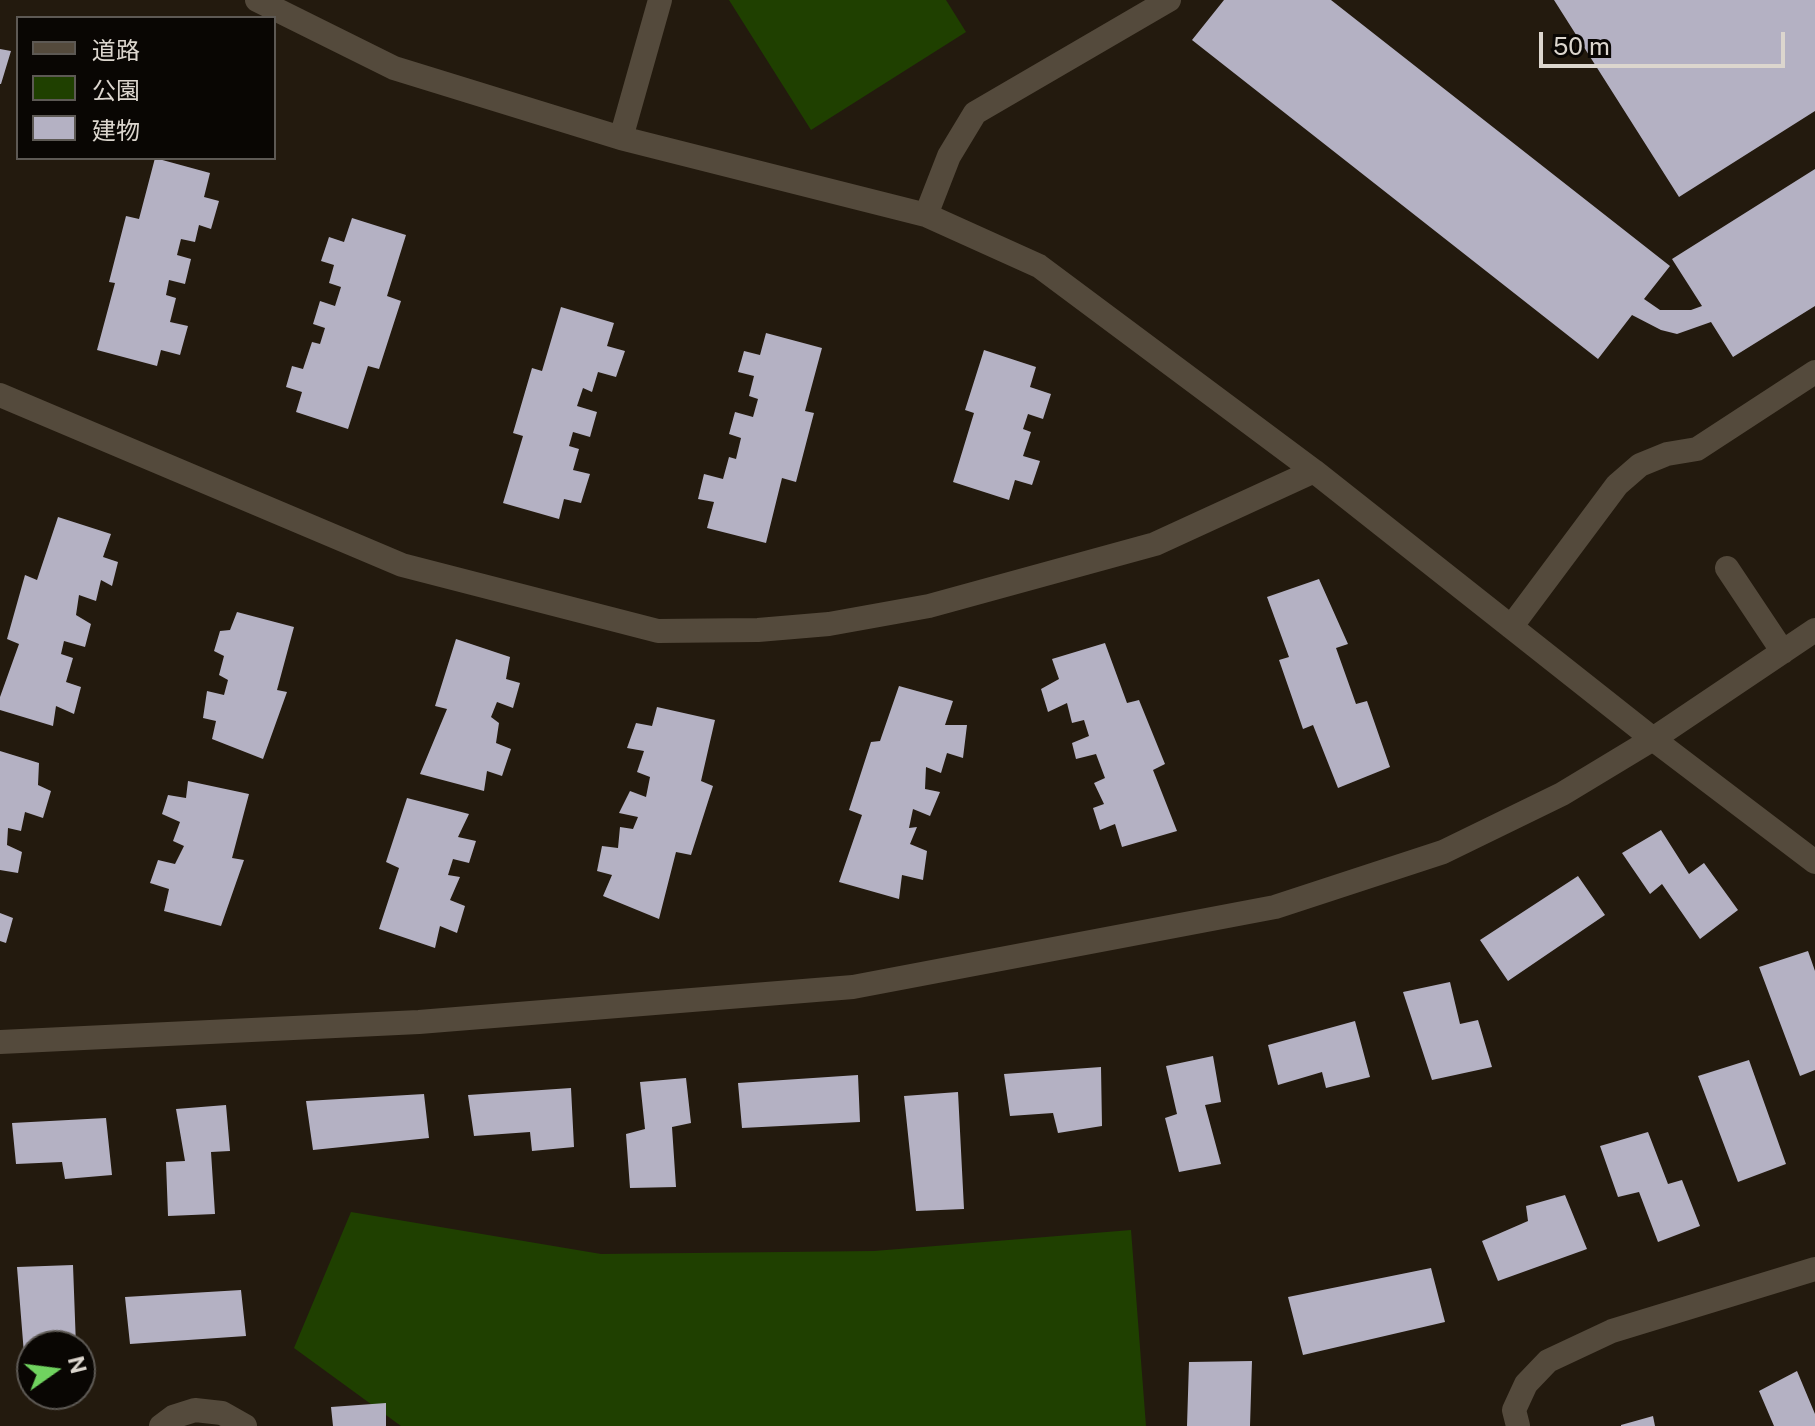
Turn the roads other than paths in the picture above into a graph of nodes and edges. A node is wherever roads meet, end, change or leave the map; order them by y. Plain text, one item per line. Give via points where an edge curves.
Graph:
1 (257, 0) edge
2 (660, 0) edge
3 (1169, 0) edge
4 (621, 138) junction
5 (926, 215) junction
6 (1815, 372) edge
7 (0, 395) edge
8 (1314, 471) junction
9 (1727, 568) dead end
10 (1511, 627) junction
11 (1815, 630) edge
12 (1783, 652) junction
13 (1653, 739) junction
14 (1815, 862) edge
15 (0, 1042) edge
16 (1815, 1269) edge
17 (161, 1426) edge
18 (245, 1426) edge
19 (1518, 1426) edge

1 - 4 street via 394,68
2 - 4 street
3 - 5 street via 975,113 949,156
4 - 5 street
5 - 8 street via 1039,266
6 - 10 street via 1697,449 1640,465 1617,485
7 - 8 street via 402,565 658,631 829,624 929,606 1155,544
8 - 10 street
9 - 12 street
10 - 13 street
11 - 12 street
12 - 13 street
13 - 14 street
13 - 15 street via 1562,794 1443,852 1275,907 1030,956 853,987 419,1022
16 - 19 street via 1612,1331 1548,1361 1526,1384 1514,1410
17 - 18 street via 195,1410 222,1413

